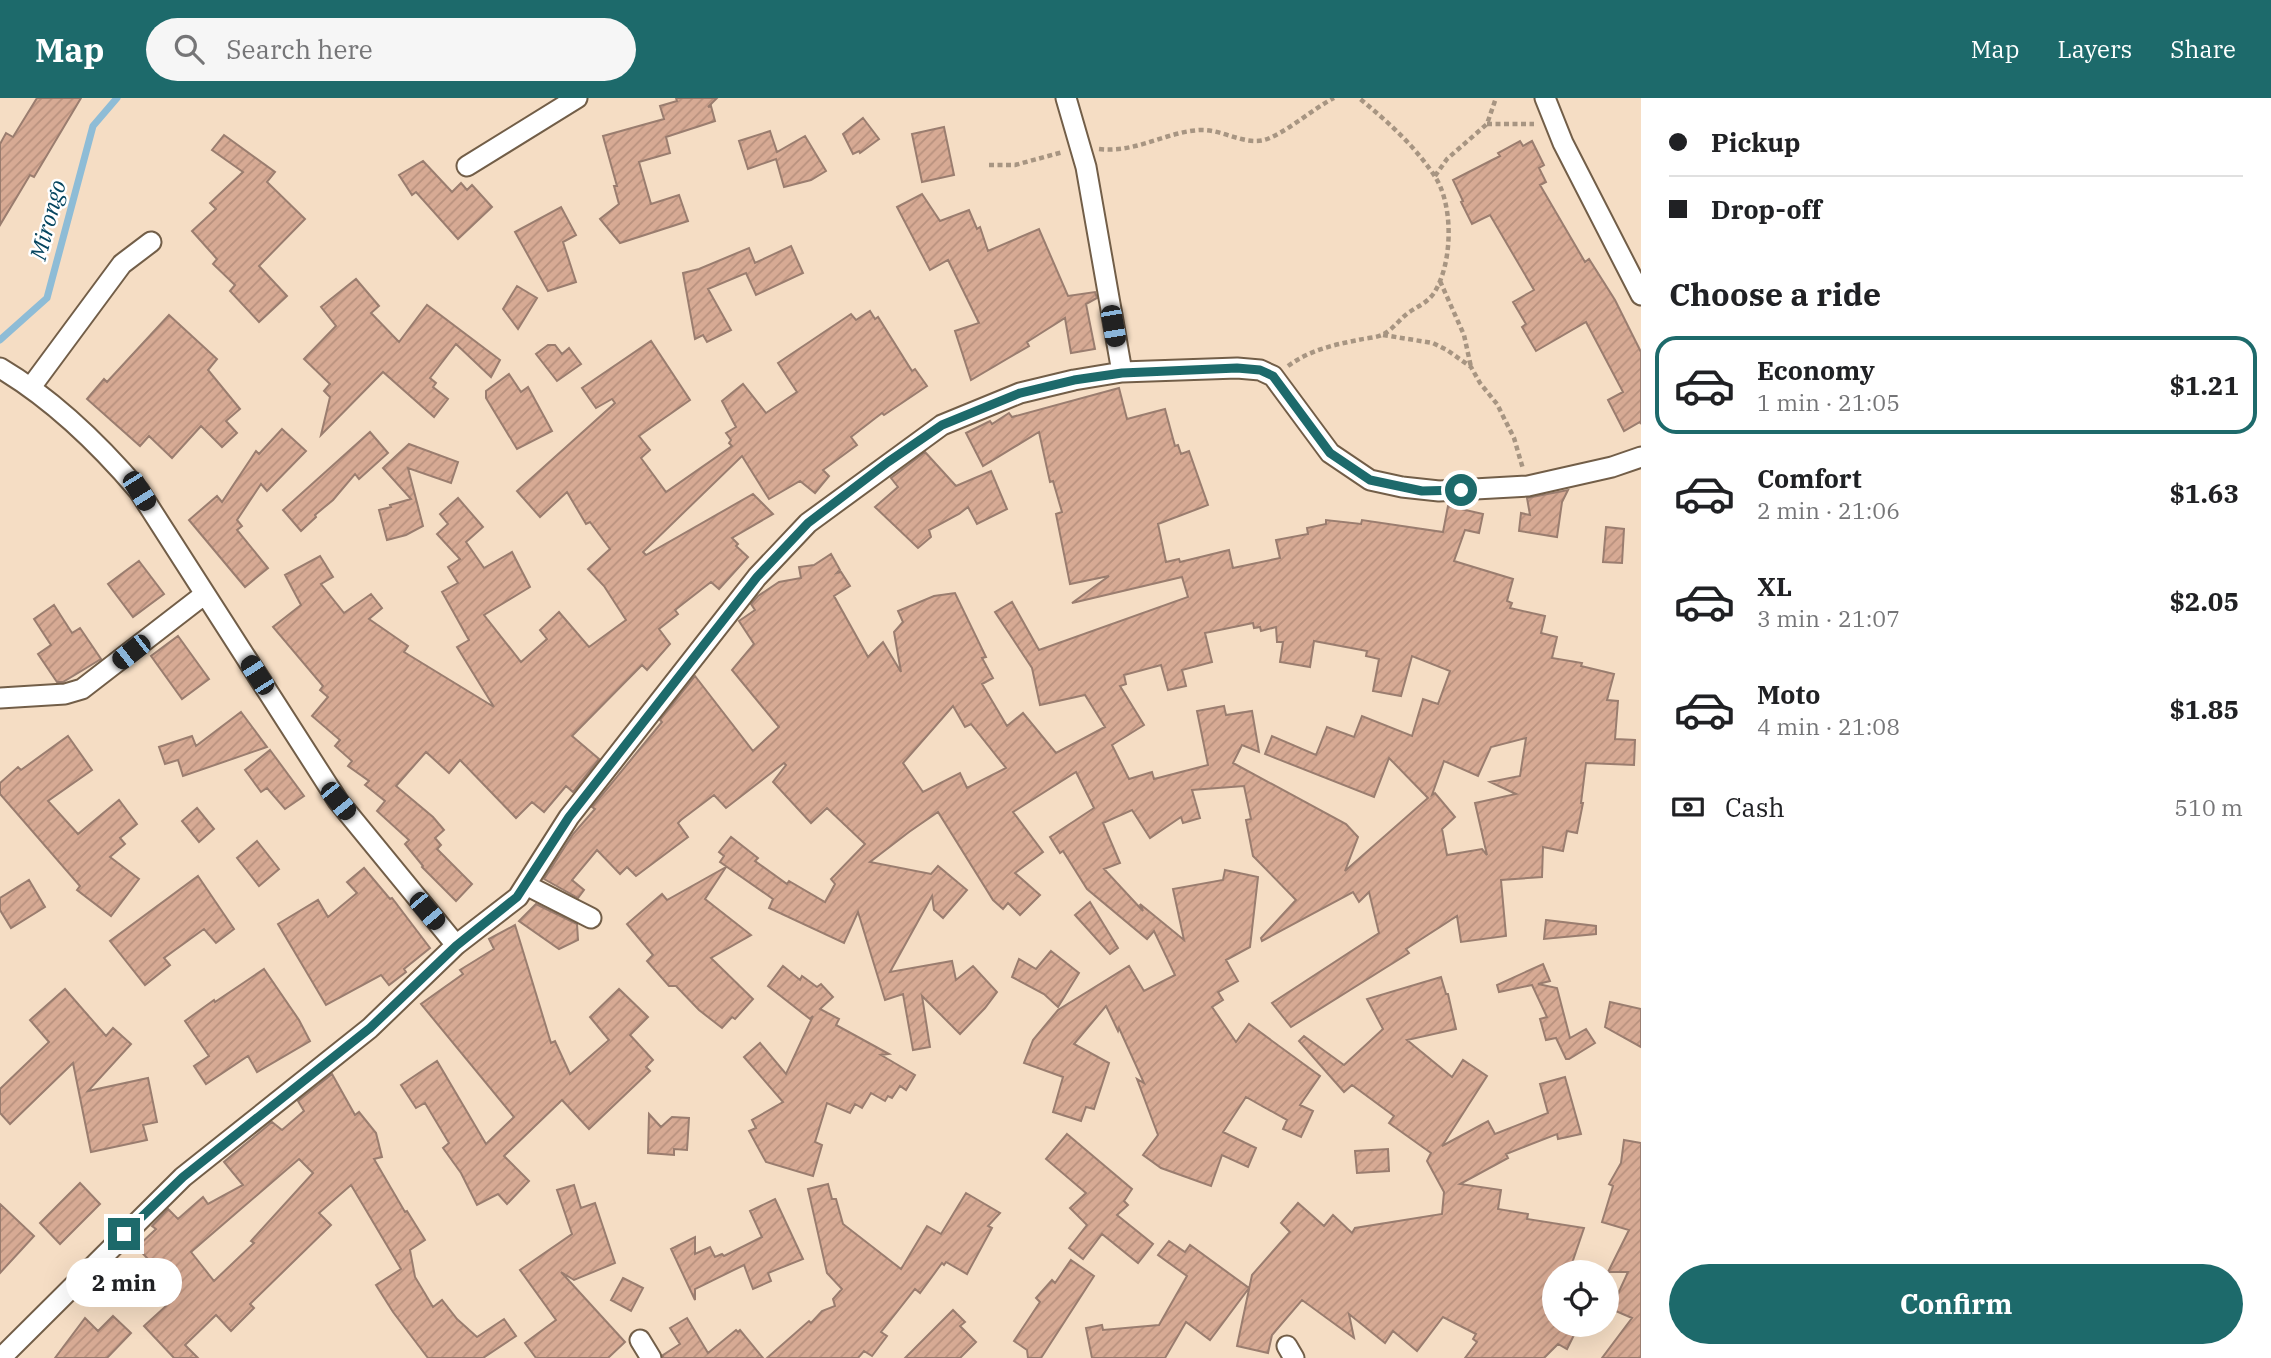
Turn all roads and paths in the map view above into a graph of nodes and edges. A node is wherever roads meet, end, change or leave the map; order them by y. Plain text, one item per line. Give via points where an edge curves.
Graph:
1 (577, 98) edge
2 (1066, 98) edge
3 (1334, 98) edge
4 (1359, 98) edge
5 (1496, 98) edge
6 (1545, 98) edge
7 (1487, 124) junction
8 (1557, 128) junction
9 (1080, 148) junction
10 (989, 165) dead end
11 (467, 166) dead end
12 (1435, 176) junction
13 (151, 242) dead end
14 (1440, 280) junction
15 (1641, 295) edge
16 (1383, 335) junction
17 (1471, 367) junction
18 (0, 368) edge
19 (1122, 373) junction
20 (1273, 376) junction
21 (31, 387) junction
22 (1641, 457) edge
23 (1528, 486) junction
24 (205, 594) junction
25 (0, 698) edge
26 (526, 886) junction
27 (591, 918) dead end
28 (456, 946) junction
29 (640, 1340) dead end
30 (8, 1355) edge
31 (651, 1358) edge

1 - 11 street
2 - 9 street
3 - 9 path via 1267,139 1251,142 1202,130 1123,150
4 - 12 path via 1390,123
5 - 7 path
6 - 8 street
7 - 8 path via 1525,122
7 - 12 path via 1447,159
8 - 15 street
9 - 10 path via 1015,164
9 - 19 street
12 - 14 path via 1446,199 1448,218
13 - 21 street via 122,264
14 - 16 path via 1424,304
14 - 17 path via 1464,335
16 - 17 path via 1433,343
16 - 20 path via 1327,346
17 - 23 path via 1514,438
18 - 21 street
19 - 20 street via 1237,368
19 - 26 street via 1020,393 942,425 808,523 757,577 569,817
20 - 23 street via 1330,453 1370,480 1439,491
21 - 24 street via 108,454
22 - 23 street
24 - 25 street via 82,689
24 - 28 street via 338,801
26 - 27 street
26 - 28 street
28 - 30 street via 370,1028 183,1177
29 - 31 street

